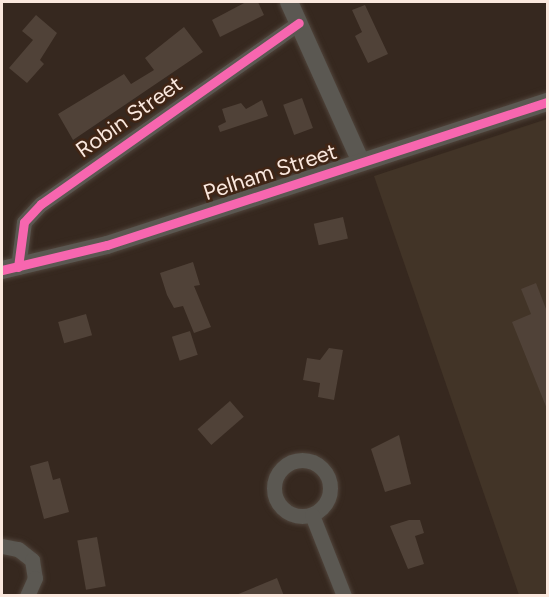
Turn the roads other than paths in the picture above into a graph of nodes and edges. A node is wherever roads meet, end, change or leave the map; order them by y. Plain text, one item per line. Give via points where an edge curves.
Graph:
1 (289, 2) edge
2 (299, 23) junction
3 (548, 102) edge
4 (361, 162) junction
5 (10, 269) edge
6 (312, 515) dead end
7 (2, 546) edge
8 (27, 596) edge
9 (344, 596) edge

1 - 2 street
2 - 4 street
2 - 5 street, Robin Street via 36,209 21,233
3 - 4 street, Pelham Street
4 - 5 street, Pelham Street via 107,245
6 - 9 street
7 - 8 street via 18,549 32,560 35,578

